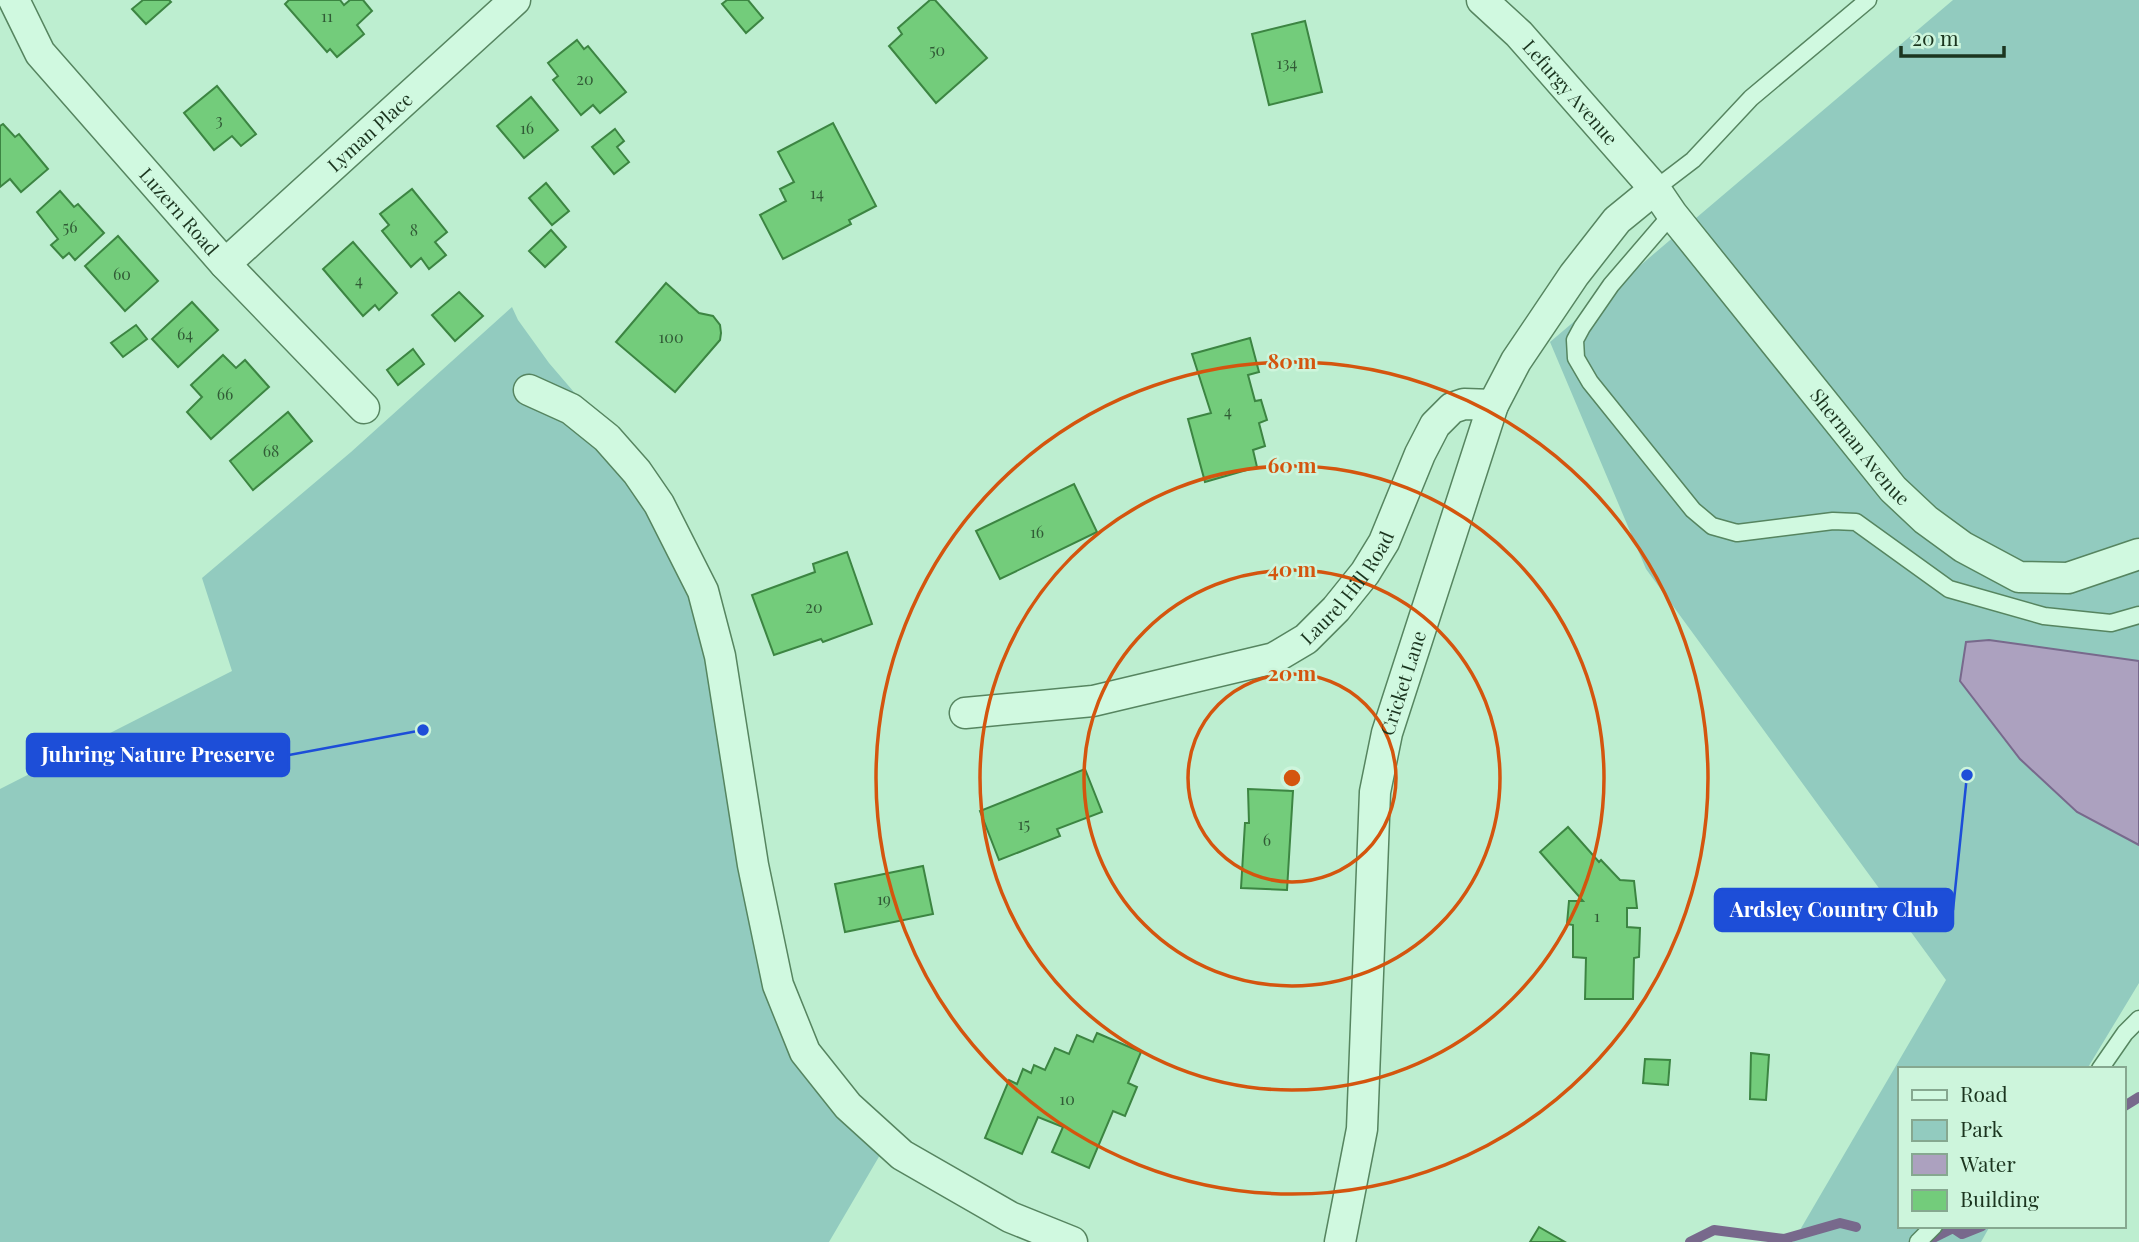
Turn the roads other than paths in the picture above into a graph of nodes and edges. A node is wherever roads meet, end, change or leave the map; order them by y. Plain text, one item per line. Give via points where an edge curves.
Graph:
1 (14, 0) edge
2 (514, 0) edge
3 (1482, 0) edge
4 (1868, 0) edge
5 (1655, 189) junction
6 (1672, 214) junction
7 (225, 264) junction
8 (529, 390) dead end
9 (1493, 405) junction
10 (364, 408) dead end
11 (2139, 554) edge
12 (2139, 615) edge
13 (965, 713) dead end
14 (2139, 1019) edge
15 (2101, 1067) edge
16 (1932, 1228) edge
17 (1072, 1242) edge
18 (1340, 1242) edge
19 (1919, 1242) edge

1 - 7 street, Luzern Road via 40,53
2 - 7 street, Lyman Place
3 - 5 street, Lefurgy Avenue via 1519,34
4 - 5 lane via 1751,98 1693,160
5 - 6 street, Sherman Avenue
5 - 9 street, Cricket Lane via 1616,220 1574,275 1516,361
6 - 11 street, Sherman Avenue via 1893,489 1935,527 2019,578 2068,578
6 - 12 lane via 1582,327 1575,340 1576,358 1590,382 1693,510 1712,526 1737,533 1856,522 1949,589 2044,616 2111,623
7 - 10 street, Luzern Road
8 - 17 street via 571,409 607,438 637,472 703,591 720,656 775,972 805,1052 848,1106 902,1155 1010,1217
9 - 13 street, Laurel Hill Road via 1452,408 1435,425 1384,542 1365,573 1306,639 1274,658 1093,701
9 - 18 street, Cricket Lane via 1387,733 1375,792 1362,1129
14 - 15 lane
16 - 19 lane

